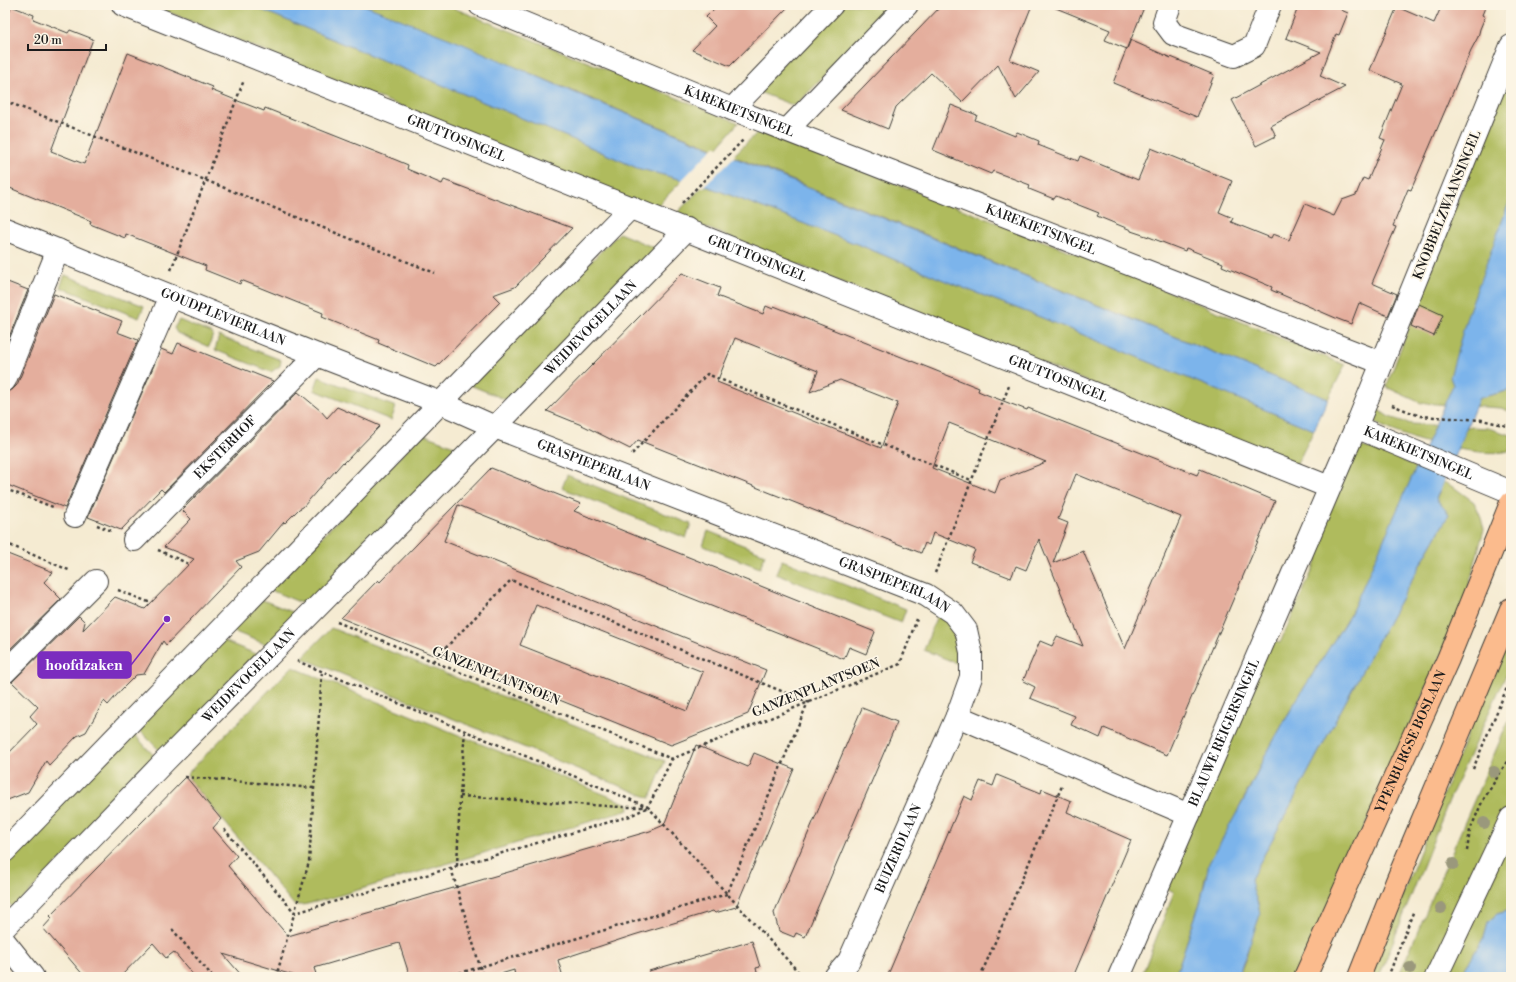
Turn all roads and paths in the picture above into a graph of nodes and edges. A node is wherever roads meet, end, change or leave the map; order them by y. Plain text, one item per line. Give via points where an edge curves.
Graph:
1 (123, 5) edge
2 (480, 5) edge
3 (832, 5) edge
4 (907, 5) edge
5 (1170, 5) edge
6 (1270, 5) edge
7 (1511, 46) edge
8 (253, 57) junction
9 (5, 101) edge
10 (732, 109) junction
11 (788, 130) junction
12 (747, 135) dead end
13 (205, 180) junction
14 (679, 205) dead end
15 (631, 207) junction
16 (5, 229) edge
17 (687, 229) junction
18 (58, 250) junction
19 (435, 273) dead end
20 (167, 294) junction
21 (317, 355) junction
22 (1018, 363) junction
23 (1382, 364) junction
24 (5, 380) edge
25 (1369, 396) junction
26 (440, 403) junction
27 (495, 427) junction
28 (1356, 427) junction
29 (1511, 427) edge
30 (632, 454) dead end
31 (971, 480) junction
32 (1329, 487) junction
33 (1511, 492) edge
34 (1511, 503) edge
35 (75, 516) dead end
36 (134, 540) dead end
37 (96, 581) dead end
38 (926, 595) junction
39 (1511, 609) edge
40 (312, 612) junction
41 (274, 651) junction
42 (433, 661) junction
43 (322, 671) junction
44 (5, 672) edge
45 (1511, 678) edge
46 (808, 702) junction
47 (957, 716) junction
48 (464, 730) junction
49 (672, 759) junction
50 (1071, 765) junction
51 (1471, 773) dead end
52 (179, 776) dead end
53 (314, 788) junction
54 (460, 796) junction
55 (648, 807) junction
56 (1189, 815) junction
57 (1511, 818) edge
58 (224, 829) dead end
59 (5, 851) edge
60 (458, 866) junction
61 (451, 868) junction
62 (727, 894) junction
63 (1415, 908) dead end
64 (295, 913) junction
65 (5, 927) edge
66 (172, 929) dead end
67 (5, 942) edge
68 (480, 967) junction
69 (33, 977) edge
70 (213, 977) edge
71 (276, 977) edge
72 (446, 977) edge
73 (483, 977) edge
74 (803, 977) edge
75 (835, 977) edge
76 (980, 977) edge
77 (1119, 977) edge
78 (1304, 977) edge
79 (1359, 977) edge
80 (1388, 977) edge
81 (1436, 977) edge

1 - 8 street, GRUTTOSINGEL
2 - 10 street, KAREKIETSINGEL
3 - 10 street
4 - 11 street
5 - 6 street via 1164,22 1173,34 1234,56 1254,46
7 - 23 street, KNOBBELZWAANSINGEL
8 - 13 path
8 - 15 street, GRUTTOSINGEL
9 - 13 path
10 - 11 street, KAREKIETSINGEL
11 - 23 street, KAREKIETSINGEL
12 - 14 path
13 - 19 path
13 - 20 path
15 - 17 street, GRUTTOSINGEL
15 - 26 street
16 - 18 street, GOUDPLEVIERLAAN
17 - 22 street, GRUTTOSINGEL
17 - 27 street, WEIDEVOGELLAAN
18 - 20 street, GOUDPLEVIERLAAN
18 - 24 street
20 - 21 street, GOUDPLEVIERLAAN
20 - 35 street
21 - 26 street, GOUDPLEVIERLAAN
21 - 36 street, EKSTERHOF
22 - 31 path, GANZENPLANTSOEN
22 - 32 street, GRUTTOSINGEL
23 - 25 street, KAREKIETSINGEL
25 - 28 street, KAREKIETSINGEL
25 - 29 path via 1420,416 1482,420
26 - 27 street
26 - 59 street
27 - 38 street, GRASPIEPERLAAN
27 - 40 street, WEIDEVOGELLAAN
28 - 32 street
28 - 33 street, KAREKIETSINGEL
30 - 31 path via 707,374
31 - 38 path, GANZENPLANTSOEN
32 - 56 street, BLAUWE REIGERSINGEL
34 - 78 main road, YPENBURGSE BOSLAAN via 1448,659
37 - 44 street
38 - 46 path, GANZENPLANTSOEN via 900,664
38 - 47 street, GRASPIEPERLAAN via 953,613 966,630 971,652 971,676
39 - 79 main road
40 - 41 street, WEIDEVOGELLAAN
40 - 42 path, GANZENPLANTSOEN
41 - 43 path
41 - 65 street, WEIDEVOGELLAAN
42 - 46 path via 511,580
42 - 49 path, GANZENPLANTSOEN
43 - 48 path
43 - 53 path
45 - 51 path
46 - 49 path, GANZENPLANTSOEN
46 - 62 path
47 - 50 street
47 - 75 street, BUIZERDLAAN via 849,961
48 - 54 path
48 - 55 path
49 - 55 path
50 - 56 street
50 - 76 path
52 - 53 path
53 - 64 path via 309,862
54 - 55 path
54 - 60 path
55 - 60 path via 630,816
55 - 62 path
56 - 77 street, BLAUWE REIGERSINGEL
57 - 81 street
58 - 64 path
60 - 61 path
61 - 64 path
61 - 68 path
62 - 68 path
62 - 74 path
63 - 80 path
64 - 71 path
66 - 70 path
67 - 69 street
68 - 72 path
68 - 73 path

